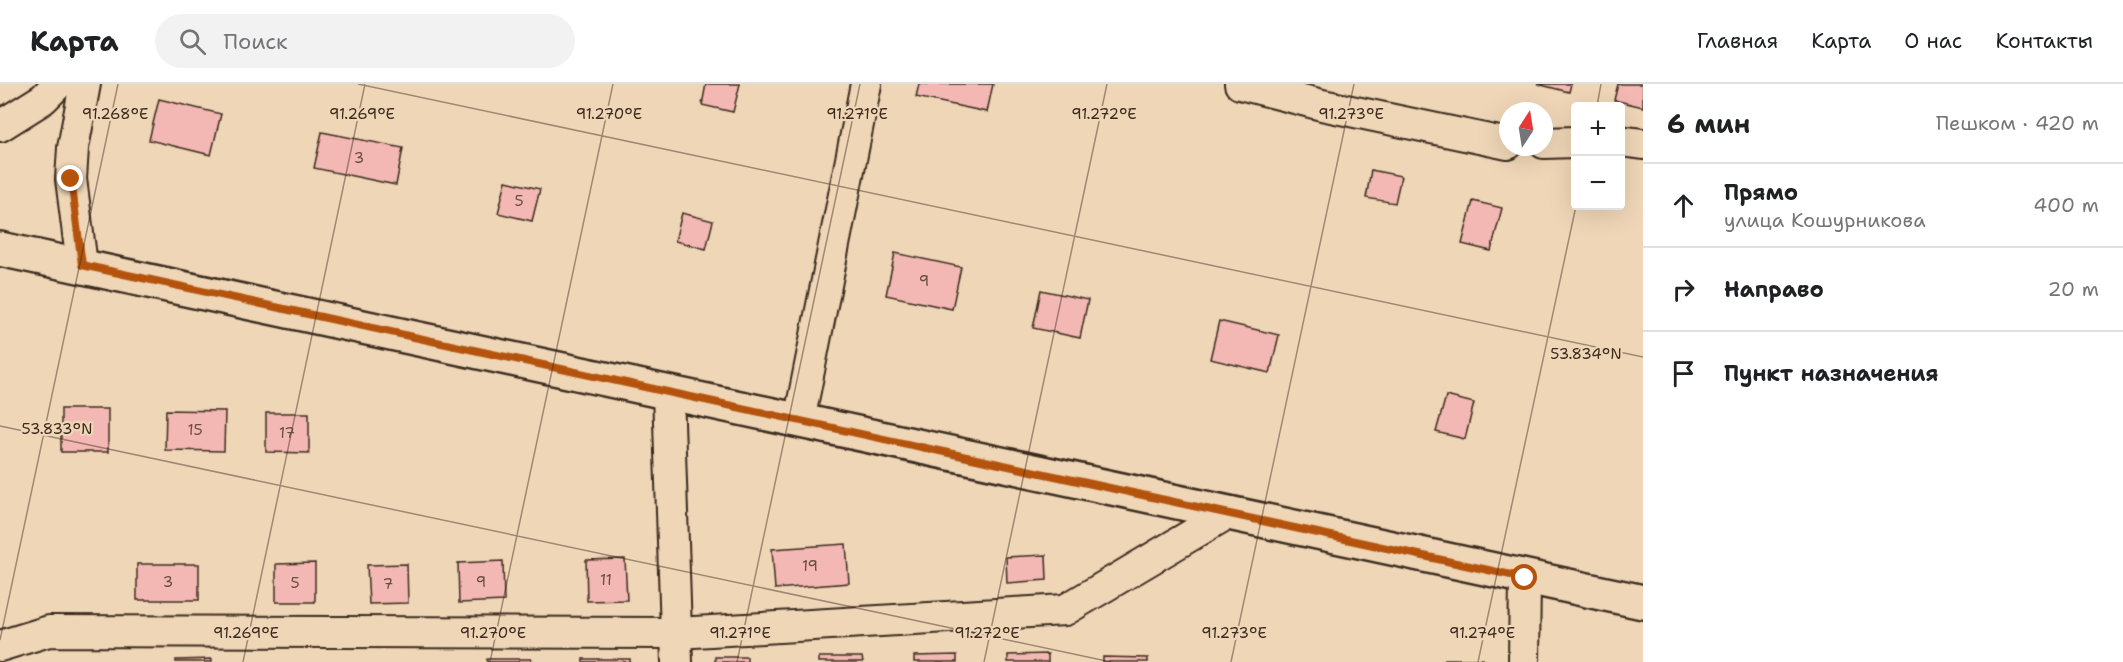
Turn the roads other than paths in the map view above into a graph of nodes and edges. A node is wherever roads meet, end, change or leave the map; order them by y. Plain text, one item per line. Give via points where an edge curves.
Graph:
1 (58, 84) edge
2 (85, 84) edge
3 (866, 84) edge
4 (1240, 84) edge
5 (0, 126) edge
6 (1499, 142) edge
7 (1571, 142) edge
8 (1625, 142) edge
9 (1553, 143) edge
10 (1643, 144) edge
11 (0, 249) edge
12 (82, 265) junction
13 (668, 392) junction
14 (799, 421) junction
15 (1230, 512) junction
16 (1525, 578) junction
17 (1643, 602) edge
18 (0, 646) edge
19 (677, 648) edge
20 (1524, 662) edge

1 - 5 street via 43,99
2 - 12 street via 71,179
3 - 14 street
4 - 6 street
7 - 9 street
8 - 10 street
11 - 12 main road
12 - 13 main road
13 - 14 main road
13 - 19 street
14 - 15 main road
15 - 16 main road
15 - 19 street via 1065,610
16 - 17 main road
16 - 20 street
18 - 19 street via 49,631

